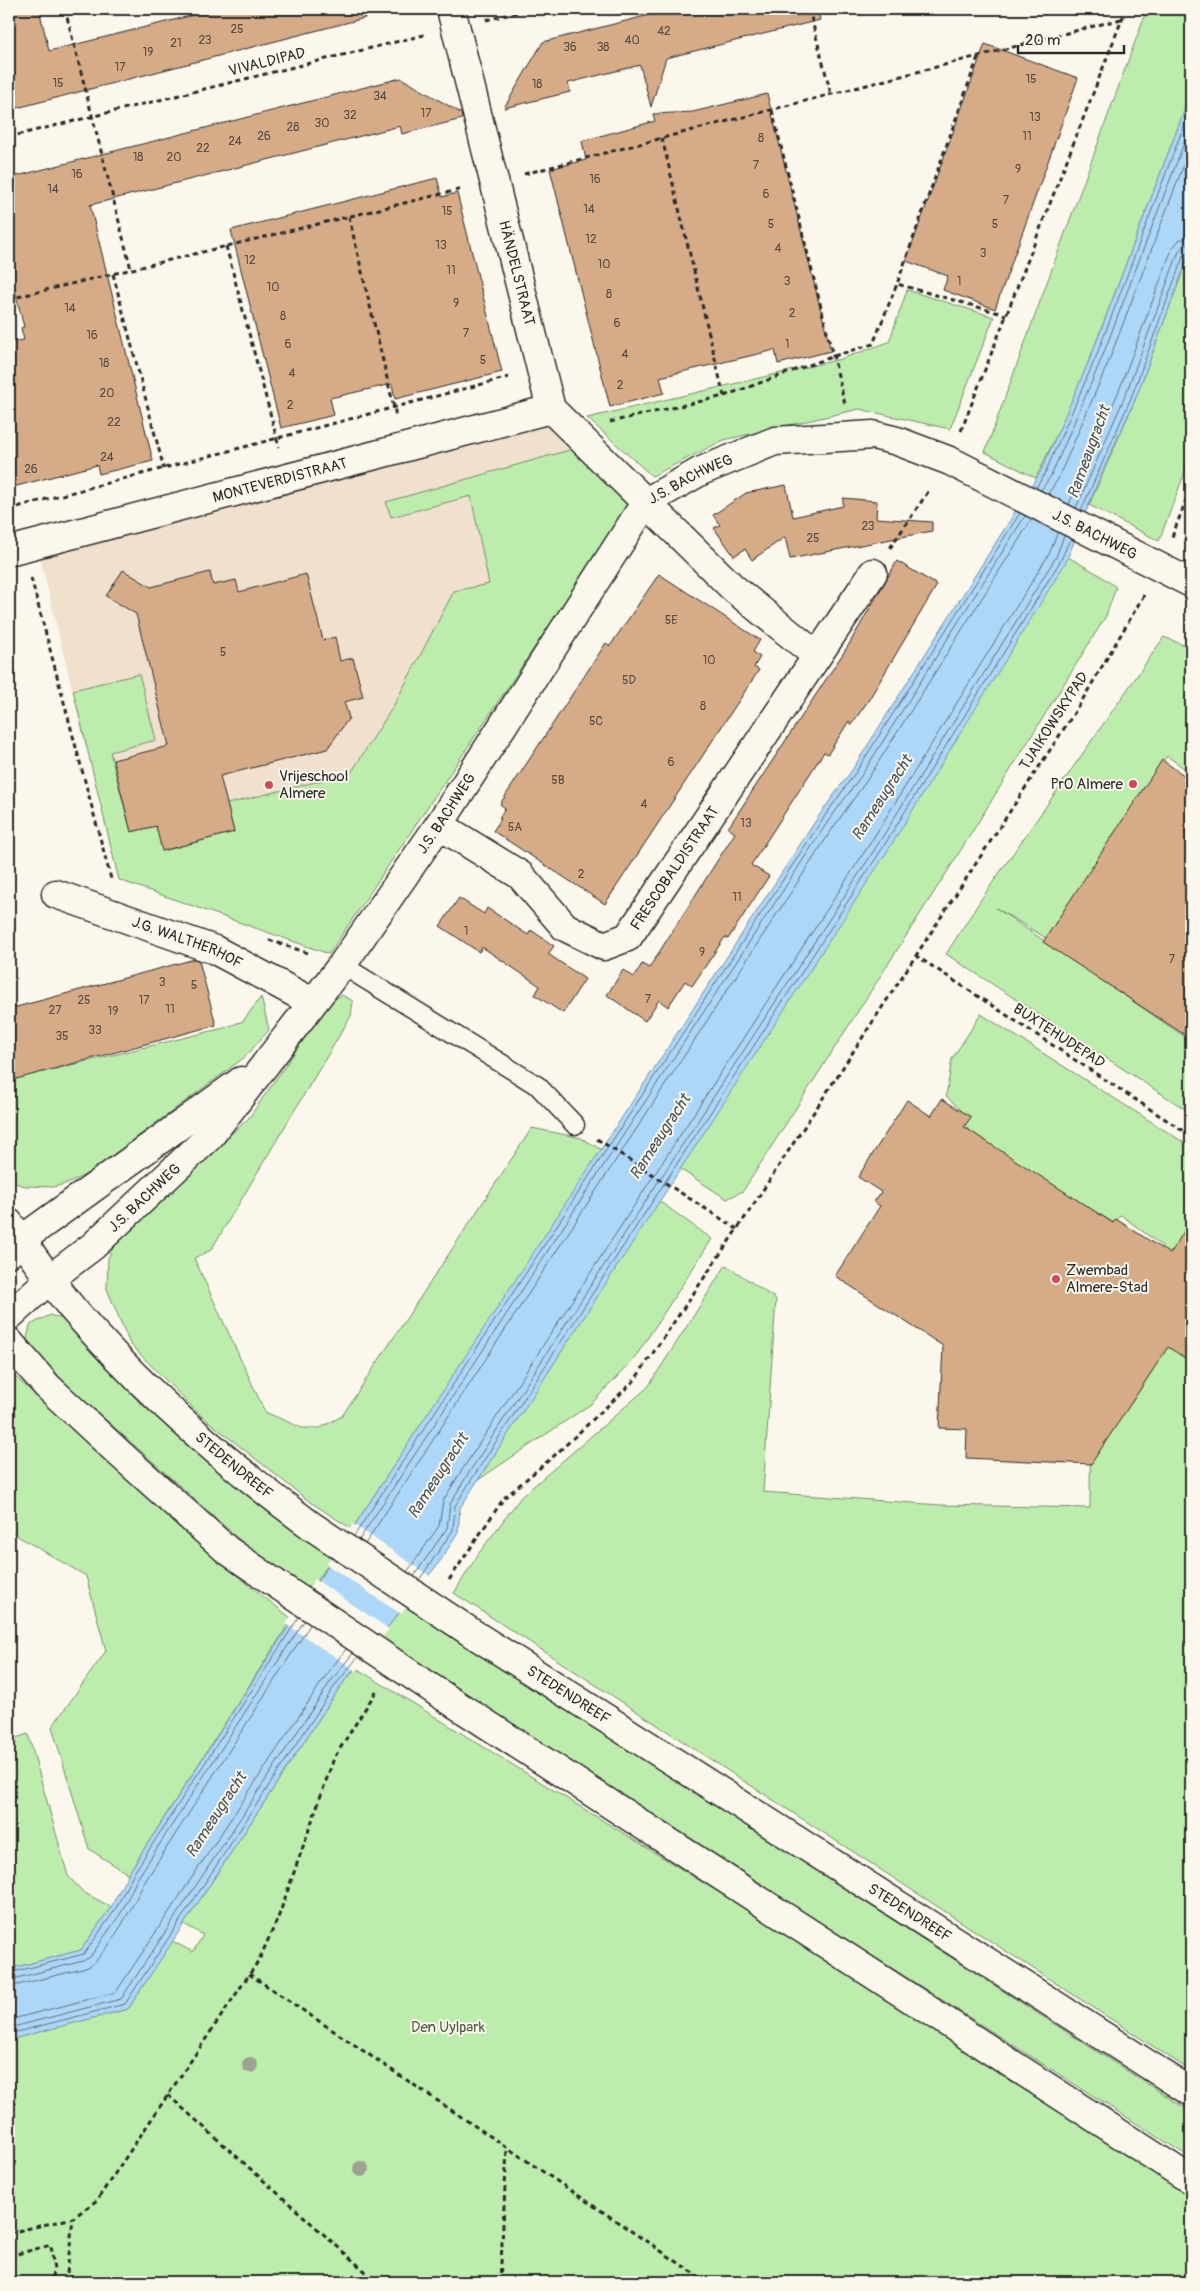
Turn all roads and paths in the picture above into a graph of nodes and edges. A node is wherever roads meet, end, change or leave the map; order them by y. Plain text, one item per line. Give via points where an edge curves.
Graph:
1 (65, 9) edge
2 (531, 9) edge
3 (809, 9) edge
4 (1126, 9) edge
5 (454, 18) edge
6 (1121, 19) junction
7 (978, 56) junction
8 (831, 94) junction
9 (772, 110) junction
10 (91, 117) junction
11 (9, 137) edge
12 (662, 138) junction
13 (495, 182) junction
14 (349, 217) junction
15 (226, 246) junction
16 (131, 269) junction
17 (113, 274) junction
18 (897, 284) junction
19 (9, 299) edge
20 (1006, 316) junction
21 (834, 356) junction
22 (541, 368) junction
23 (724, 396) junction
24 (394, 408) junction
25 (551, 409) junction
26 (574, 431) junction
27 (853, 436) junction
28 (277, 440) junction
29 (403, 447) junction
30 (950, 461) junction
31 (164, 469) junction
32 (287, 477) junction
33 (1191, 486) edge
34 (646, 502) junction
35 (9, 509) edge
36 (16, 549) edge
37 (1160, 567) junction
38 (873, 573) joint
39 (1191, 583) edge
40 (817, 656) junction
41 (439, 825) junction
42 (113, 888) dead end
43 (56, 894) dead end
44 (260, 937) dead end
45 (914, 955) joint
46 (342, 965) junction
47 (312, 1002) junction
48 (264, 1065) junction
49 (575, 1125) joint
50 (1191, 1136) edge
51 (737, 1229) dead end
52 (13, 1238) edge
53 (51, 1278) junction
54 (9, 1316) edge
55 (9, 1342) edge
56 (250, 1974) dead end
57 (1191, 2092) edge
58 (168, 2095) dead end
59 (507, 2149) junction
60 (1191, 2180) edge
61 (73, 2218) dead end
62 (9, 2256) edge
63 (49, 2282) edge
64 (66, 2282) edge
65 (377, 2282) edge
66 (500, 2282) edge
67 (707, 2282) edge

1 - 10 path
2 - 5 path, VIVALDIPAD
3 - 8 path
4 - 6 path
5 - 10 path, VIVALDIPAD
5 - 13 street, HÄNDELSTRAAT
6 - 7 path
6 - 20 path
7 - 8 path
7 - 18 path
8 - 9 path
9 - 12 path
9 - 21 path
10 - 11 path, VIVALDIPAD
10 - 16 path
12 - 13 path
12 - 23 path
13 - 14 path
13 - 22 street, HÄNDELSTRAAT
14 - 15 path
14 - 24 path
15 - 16 path
15 - 28 path
16 - 17 path
17 - 19 path
17 - 31 path
18 - 20 path
18 - 21 path via 874,344
20 - 30 path
21 - 23 path
21 - 27 path
22 - 24 path
22 - 25 street, HÄNDELSTRAAT
23 - 26 path
24 - 28 path
24 - 29 path
25 - 26 street
25 - 29 street, MONTEVERDISTRAAT
26 - 34 street
27 - 30 street, J.S. BACHWEG via 897,441
27 - 34 street, J.S. BACHWEG via 774,441 701,471
28 - 31 path
28 - 32 path
29 - 32 street, MONTEVERDISTRAAT
30 - 37 street, J.S. BACHWEG
30 - 38 path
31 - 35 path
32 - 36 street, MONTEVERDISTRAAT
33 - 37 path, TJAIKOWSKYPAD
34 - 40 street via 733,588
34 - 41 street, J.S. BACHWEG
36 - 42 path
37 - 39 street, J.S. BACHWEG
37 - 45 path, TJAIKOWSKYPAD via 1080,704
38 - 40 street, FRESCOBALDISTRAAT
40 - 41 street, FRESCOBALDISTRAAT via 628,937 604,946 565,927 520,875
41 - 46 street, J.S. BACHWEG
43 - 47 street, J.G. WALTHERHOF via 215,950
44 - 46 path
45 - 50 path, BUXTEHUDEPAD
46 - 47 street, J.S. BACHWEG
46 - 49 lane via 538,1086
47 - 48 street, J.S. BACHWEG
48 - 52 street, J.S. BACHWEG
48 - 53 street, J.S. BACHWEG via 210,1136 93,1246
49 - 51 path
52 - 53 street, STEDENDREEF
53 - 54 street, J.S. BACHWEG
53 - 57 street, STEDENDREEF, bridge via 71,1307 151,1392 248,1479 313,1527 475,1636
55 - 60 street, bridge via 47,1386 227,1550 440,1694
56 - 59 path
58 - 65 path
59 - 66 path
59 - 67 path
61 - 64 path
62 - 63 path via 51,2245 54,2271

